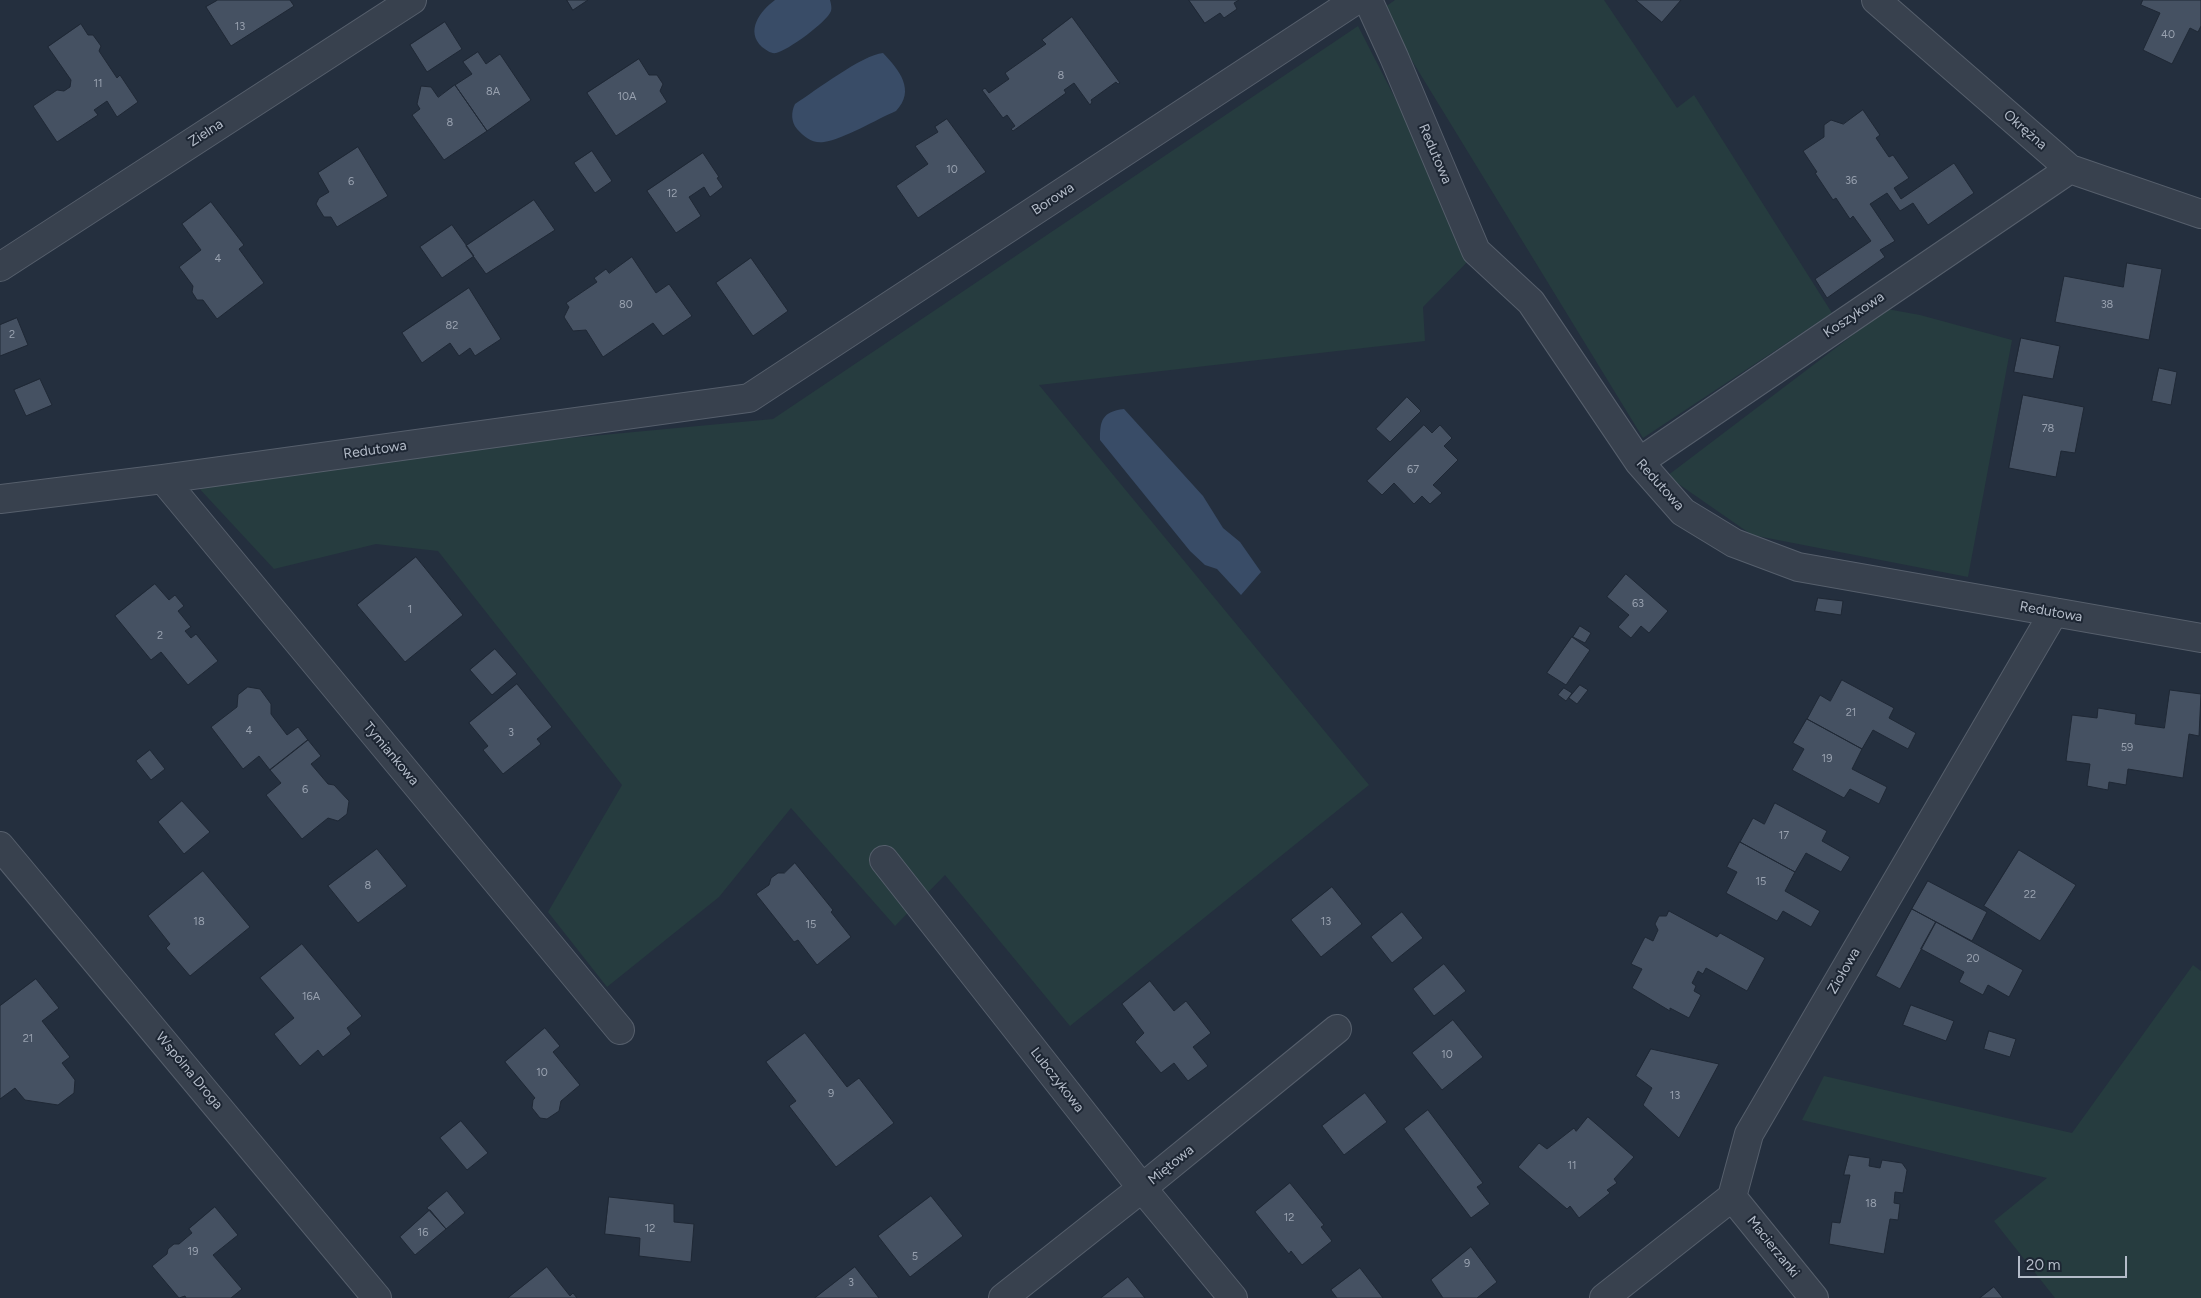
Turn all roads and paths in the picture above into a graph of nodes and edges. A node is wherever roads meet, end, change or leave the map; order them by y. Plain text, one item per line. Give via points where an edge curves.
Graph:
1 (412, 0) edge
2 (1356, 0) edge
3 (1368, 0) edge
4 (1876, 0) edge
5 (2070, 169) junction
6 (2201, 214) edge
7 (0, 267) edge
8 (750, 398) joint
9 (1639, 462) junction
10 (163, 479) junction
11 (0, 499) edge
12 (2054, 612) junction
13 (2201, 638) edge
14 (0, 846) edge
15 (884, 860) dead end
16 (1336, 1029) dead end
17 (620, 1030) dead end
18 (1142, 1188) junction
19 (1732, 1196) junction
20 (376, 1298) edge
21 (1003, 1298) edge
22 (1233, 1298) edge
23 (1604, 1298) edge
24 (1814, 1298) edge

1 - 7 street, Zielna
2 - 8 street, Borowa
3 - 9 street, Redutowa via 1476,251 1531,302
4 - 5 street, Okrężna
5 - 6 street, Okrężna
5 - 9 street, Koszykowa
8 - 10 street, Redutowa
9 - 12 street, Redutowa via 1683,512 1734,543 1798,567
10 - 11 street, Redutowa
10 - 17 street, Tymiankowa
12 - 13 street, Redutowa
12 - 19 street, Ziołowa via 1750,1134
14 - 20 street, Wspólna Droga
15 - 18 street, Lubczykowa
16 - 18 street, Miętowa
18 - 21 street, Miętowa
18 - 22 street, Lubczykowa
19 - 23 street
19 - 24 street, Macierzanki

